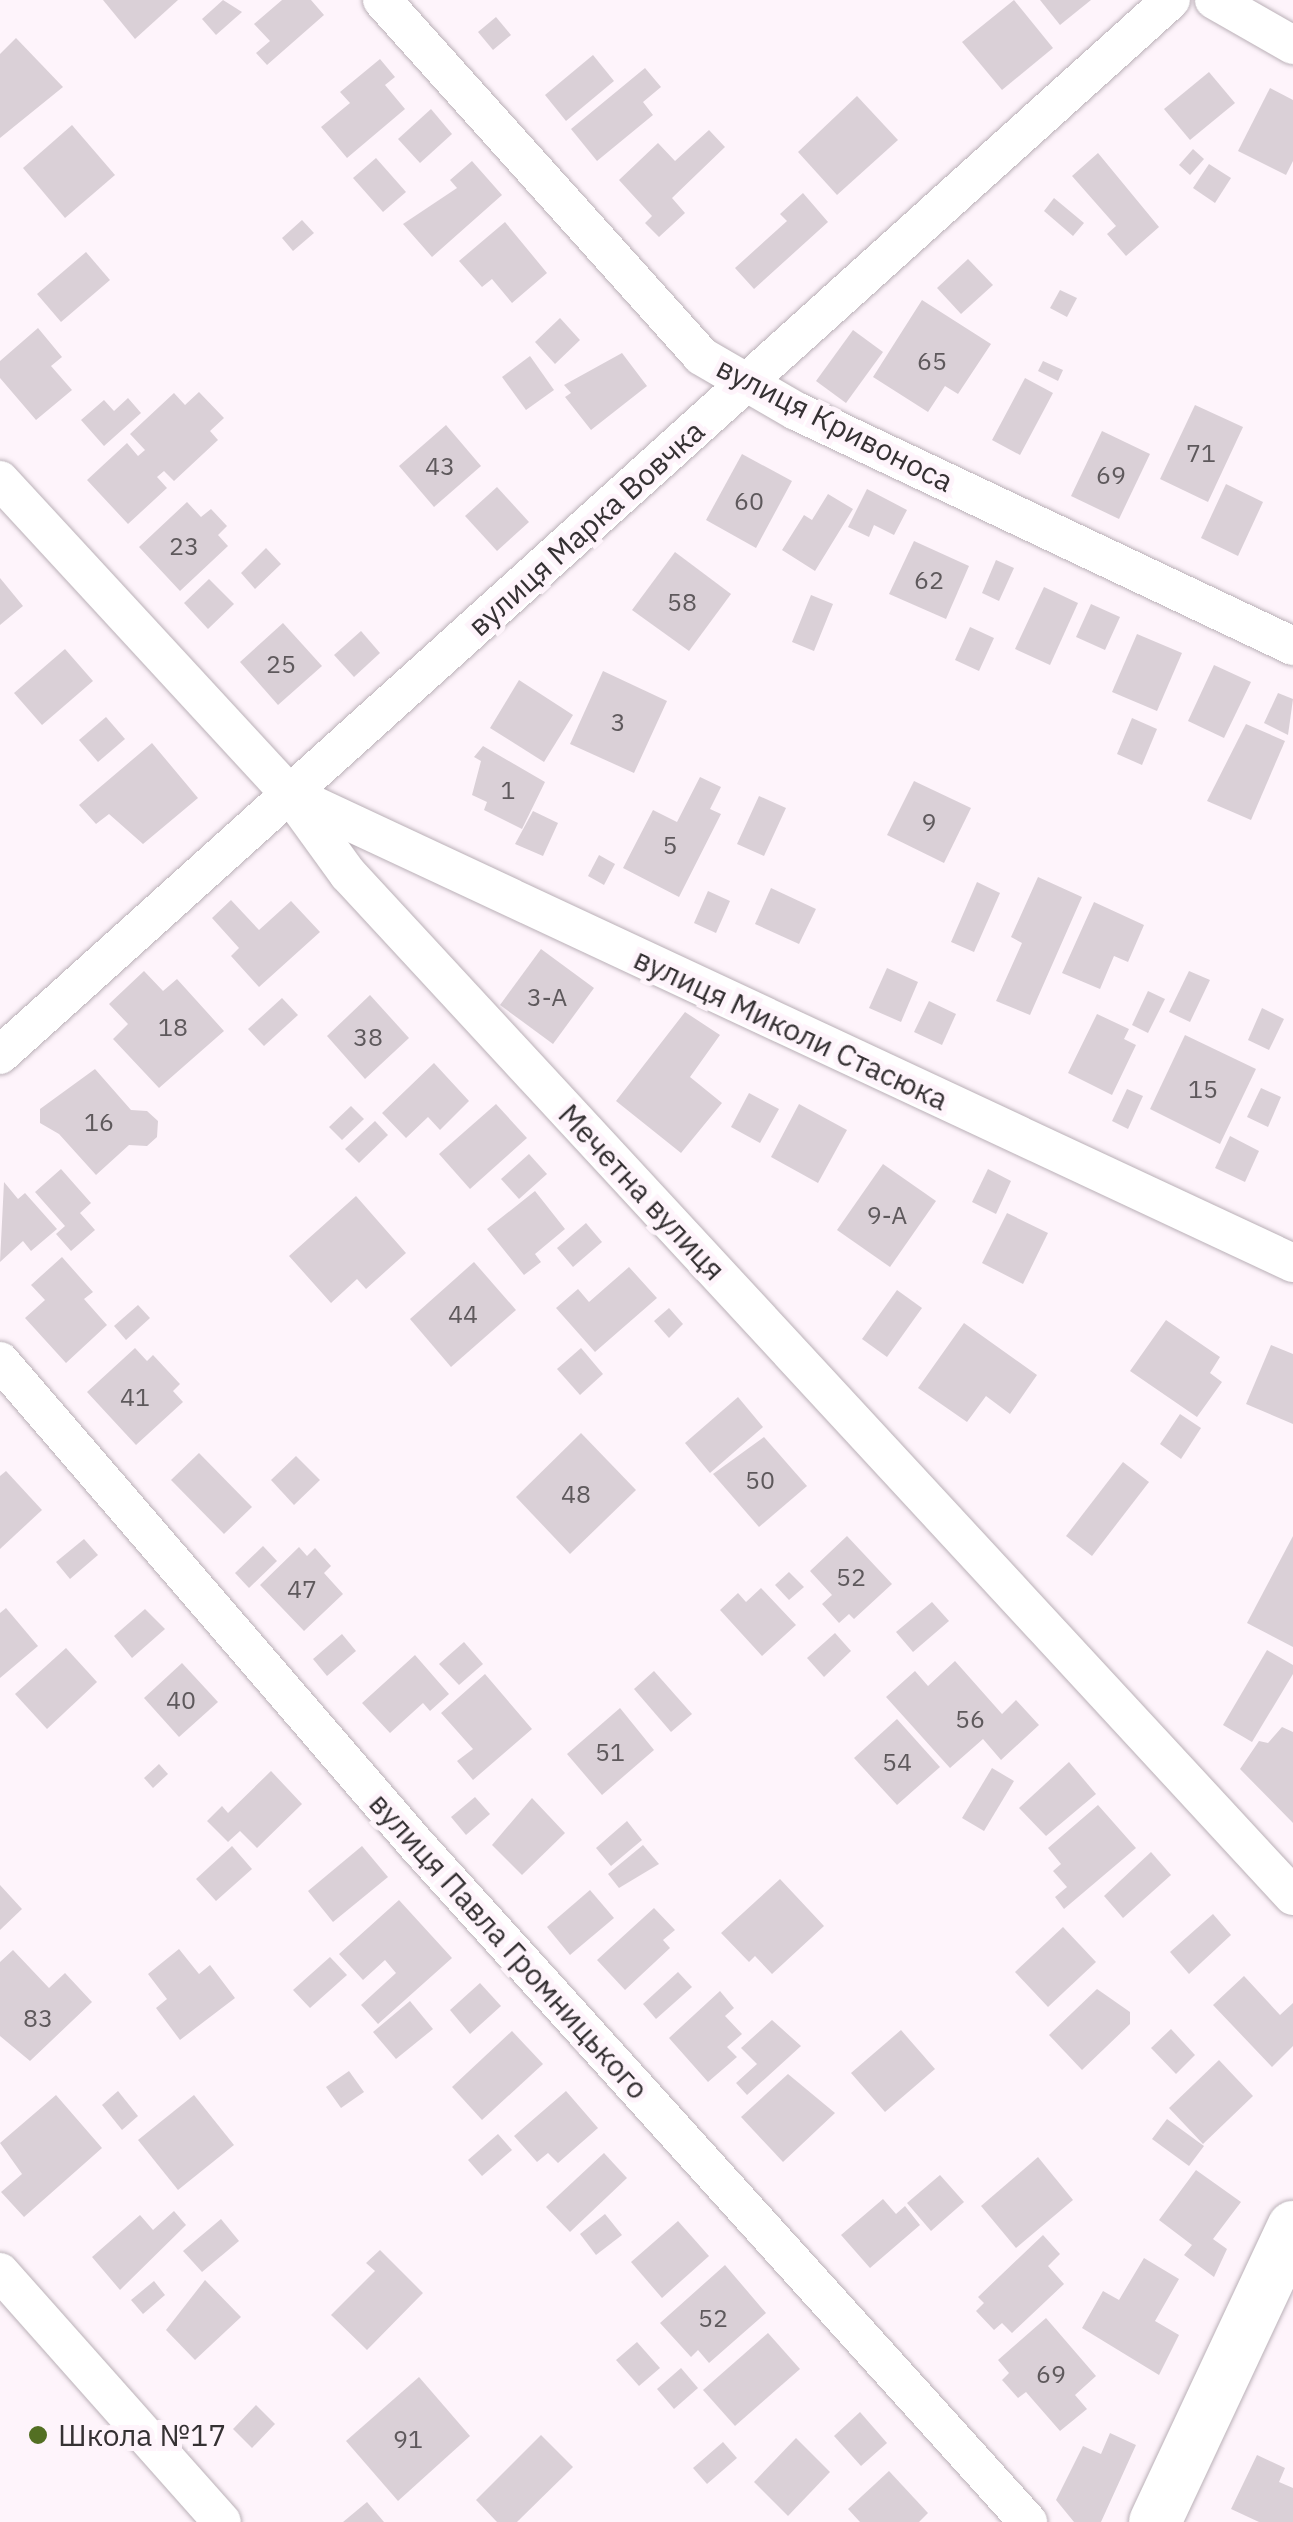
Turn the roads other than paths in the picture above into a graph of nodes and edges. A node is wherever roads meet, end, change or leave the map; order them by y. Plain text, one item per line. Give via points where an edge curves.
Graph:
1 (382, 0) edge
2 (1171, 0) edge
3 (1214, 0) edge
4 (1293, 44) edge
5 (748, 382) junction
6 (0, 480) edge
7 (1293, 646) edge
8 (290, 794) junction
9 (0, 1056) edge
10 (1293, 1263) edge
11 (0, 1361) edge
12 (1293, 1896) edge
13 (1293, 2227) edge
14 (0, 2272) edge
15 (222, 2522) edge
16 (1028, 2522) edge
17 (1155, 2522) edge

1 - 5 street, вулиця Кривоноса via 701,356
2 - 5 street, вулиця Марка Вовчка
3 - 4 street
5 - 7 street, вулиця Кривоноса
5 - 8 street, вулиця Марка Вовчка
6 - 8 street, Мечетна вулиця
8 - 9 street, вулиця Марка Вовчка
8 - 10 street, вулиця Миколи Стасюка
8 - 12 street, Мечетна вулиця via 348,874
11 - 16 street, вулиця Павла Громницького via 415,1843
13 - 17 street
14 - 15 street

